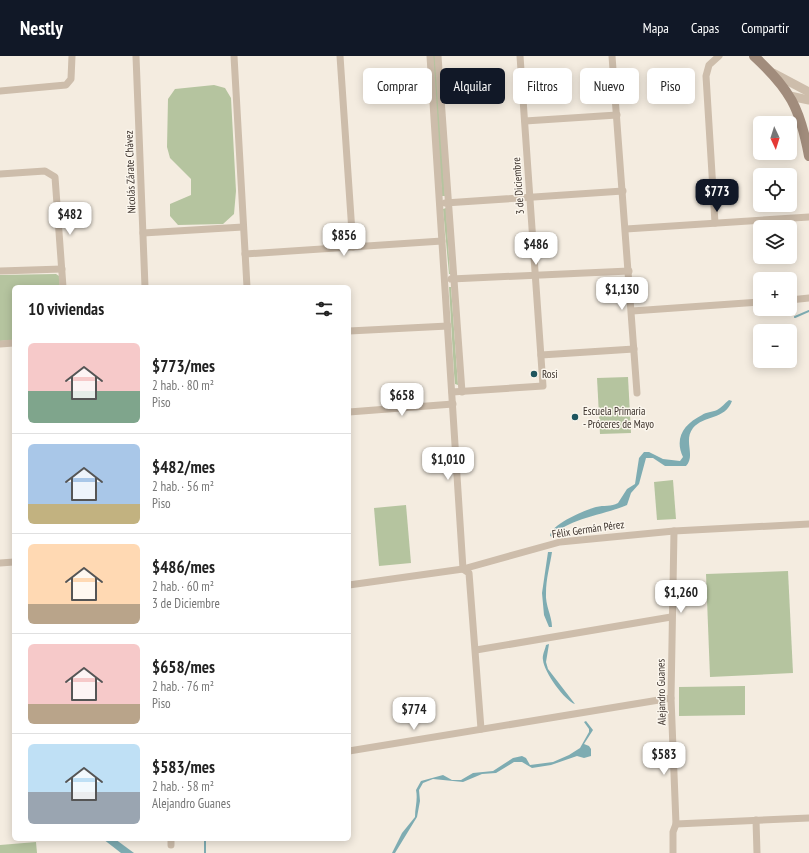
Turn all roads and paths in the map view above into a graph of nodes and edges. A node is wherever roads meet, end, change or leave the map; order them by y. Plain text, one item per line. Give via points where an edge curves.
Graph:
1 (72, 56) edge
2 (136, 56) edge
3 (234, 56) edge
4 (340, 56) edge
5 (430, 56) edge
6 (438, 56) edge
7 (520, 56) edge
8 (612, 56) edge
9 (719, 56) edge
10 (754, 56) edge
11 (773, 73) junction
12 (0, 90) edge
13 (809, 92) edge
14 (790, 96) junction
15 (809, 100) edge
16 (616, 115) junction
17 (525, 121) junction
18 (809, 156) edge
19 (0, 174) edge
20 (623, 191) junction
21 (530, 197) junction
22 (449, 202) junction
23 (440, 203) junction
24 (809, 217) edge
25 (715, 223) junction
26 (243, 227) junction
27 (626, 229) junction
28 (143, 233) junction
29 (442, 241) junction
30 (353, 247) junction
31 (245, 254) junction
32 (62, 269) junction
33 (0, 271) edge
34 (629, 271) junction
35 (535, 275) junction
36 (445, 279) junction
37 (454, 279) junction
38 (63, 285) edge
39 (145, 285) edge
40 (247, 285) edge
41 (809, 298) edge
42 (797, 299) edge
43 (753, 302) edge
44 (632, 311) junction
45 (448, 326) junction
46 (351, 331) edge
47 (0, 344) edge
48 (12, 344) edge
49 (634, 349) junction
50 (541, 354) junction
51 (452, 392) junction
52 (462, 392) junction
53 (637, 393) dead end
54 (453, 404) junction
55 (351, 412) edge
56 (809, 524) edge
57 (674, 531) junction
58 (12, 562) edge
59 (0, 563) edge
60 (463, 569) junction
61 (351, 585) edge
62 (671, 617) junction
63 (476, 650) junction
64 (671, 698) junction
65 (482, 729) junction
66 (351, 751) edge
67 (809, 818) edge
68 (756, 820) junction
69 (676, 824) junction
70 (673, 853) edge
71 (757, 853) edge

1 - 12 street via 71,79 66,85
2 - 28 street, Nicolás Zárate Chávez
3 - 26 street
4 - 30 street
5 - 23 street
6 - 22 street
7 - 17 street, 3 de Diciembre
8 - 16 street
9 - 25 street via 709,65 706,76
10 - 11 main road
11 - 13 street
11 - 14 main road
14 - 15 street
14 - 18 main road via 799,114
16 - 17 street
16 - 20 street
17 - 21 street, 3 de Diciembre
19 - 32 street via 45,171 55,177
20 - 21 street
20 - 27 street
21 - 22 street
21 - 35 street, 3 de Diciembre
22 - 23 street
22 - 37 street
23 - 29 street
24 - 25 street
25 - 27 street
26 - 28 street
26 - 31 street
27 - 34 street
28 - 39 street, Nicolás Zárate Chávez
29 - 30 street
29 - 36 street
30 - 31 street
31 - 40 street
32 - 33 street
32 - 38 street
34 - 35 street
34 - 44 street
35 - 37 street
35 - 50 street, 3 de Diciembre
36 - 37 street
36 - 45 street
37 - 52 street
41 - 42 street
43 - 44 street
44 - 49 street
45 - 46 street
45 - 51 street
47 - 48 street
49 - 50 street
49 - 53 street
50 - 52 street, 3 de Diciembre via 543,386
51 - 52 street
51 - 54 street
54 - 55 street
54 - 60 street
56 - 57 street, Félix Germán Pérez
57 - 60 street, Félix Germán Pérez via 560,542
57 - 62 street, Alejandro Guanes
58 - 59 street
60 - 61 street, Félix Germán Pérez
60 - 63 street via 469,573
62 - 63 street
62 - 64 street, Alejandro Guanes
63 - 65 street
64 - 65 street
64 - 69 street, Alejandro Guanes
65 - 66 street
67 - 68 street
68 - 69 street
68 - 71 street
69 - 70 street, Alejandro Guanes via 673,832

